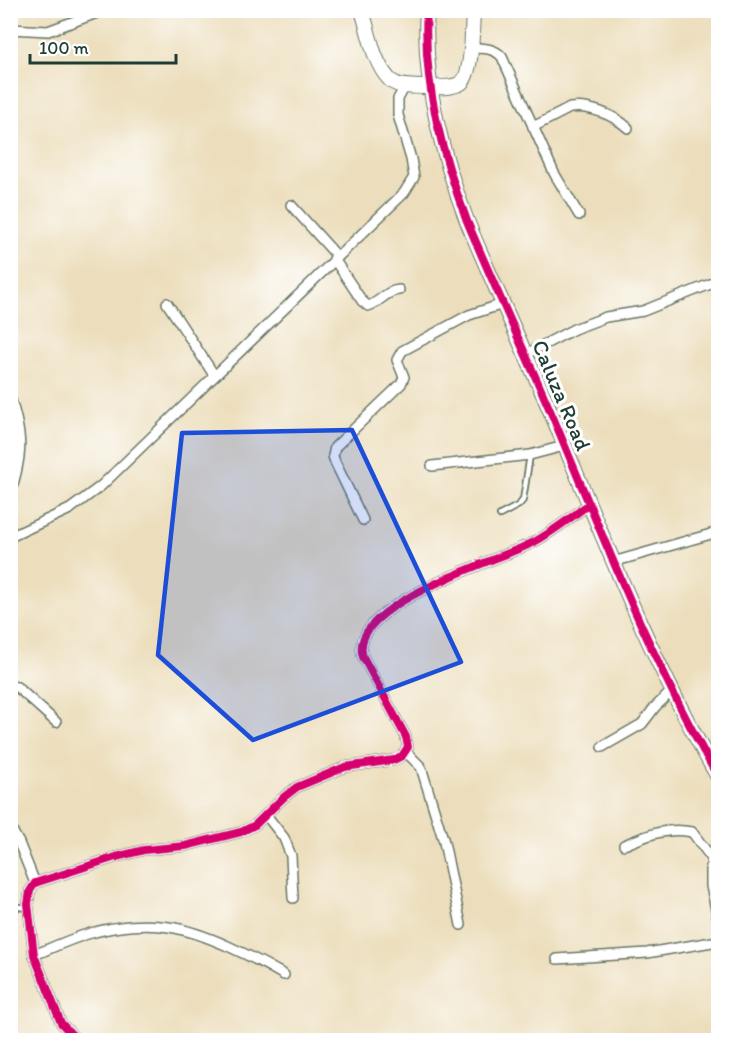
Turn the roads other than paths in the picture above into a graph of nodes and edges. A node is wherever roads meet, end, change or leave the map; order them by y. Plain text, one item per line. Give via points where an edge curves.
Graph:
1 (105, 10) edge
2 (362, 10) edge
3 (427, 10) edge
4 (473, 10) edge
5 (10, 28) edge
6 (471, 48) junction
7 (405, 86) junction
8 (432, 87) junction
9 (533, 127) junction
10 (628, 128) dead end
11 (291, 205) dead end
12 (579, 215) dead end
13 (335, 258) junction
14 (718, 281) edge
15 (399, 291) dead end
16 (167, 303) dead end
17 (503, 304) junction
18 (524, 355) junction
19 (214, 375) junction
20 (10, 397) edge
21 (564, 446) junction
22 (530, 455) junction
23 (432, 466) dead end
24 (10, 494) edge
25 (589, 504) junction
26 (500, 515) dead end
27 (363, 520) dead end
28 (711, 534) dead end
29 (11, 536) edge
30 (613, 562) junction
31 (10, 686) edge
32 (672, 691) junction
33 (56, 722) dead end
34 (602, 747) dead end
35 (406, 752) junction
36 (718, 777) edge
37 (266, 815) junction
38 (10, 827) edge
39 (624, 844) dead end
40 (716, 859) edge
41 (35, 883) junction
42 (293, 897) dead end
43 (10, 906) edge
44 (28, 908) junction
45 (718, 919) edge
46 (461, 925) dead end
47 (718, 941) edge
48 (34, 955) junction
49 (557, 959) dead end
50 (284, 975) dead end
51 (77, 1041) edge

1 - 5 street via 48,31
2 - 7 street via 382,70 391,81
3 - 8 street, Caluza Road
4 - 6 street
6 - 8 street via 465,78 448,87
6 - 9 street via 498,52
7 - 8 street
7 - 13 street via 397,107 414,170 411,185
8 - 17 street, Caluza Road via 437,124 455,190
9 - 10 street via 577,107 602,112
9 - 12 street
11 - 13 street
13 - 15 street via 368,306 386,293
13 - 19 street
14 - 18 street via 643,311 573,328
16 - 19 street
17 - 18 street, Caluza Road
17 - 27 street via 469,315 402,351 397,360 404,375 401,384 335,447 335,462
18 - 21 street, Caluza Road
19 - 29 street via 88,497
20 - 24 street via 19,424 20,444
21 - 22 street
21 - 25 street, Caluza Road
22 - 23 street
22 - 26 lane via 523,500
25 - 30 street, Caluza Road
25 - 35 street via 535,541 439,581 392,606 366,634 360,649 406,737
28 - 30 street
30 - 32 street, Caluza Road
31 - 33 street via 17,687
32 - 34 street via 642,724
32 - 36 street, Caluza Road
35 - 37 street via 394,760 345,767 316,778 297,787
35 - 46 street via 421,767 444,842
37 - 41 street via 255,825 229,836 116,856
37 - 42 street via 284,838 291,856
38 - 41 street
39 - 40 street via 676,829 692,832
40 - 45 street via 710,865 710,875
41 - 44 street
43 - 44 lane
44 - 48 street
47 - 49 street via 647,953
48 - 50 street via 97,931 165,926 219,943
48 - 51 street via 62,1023

